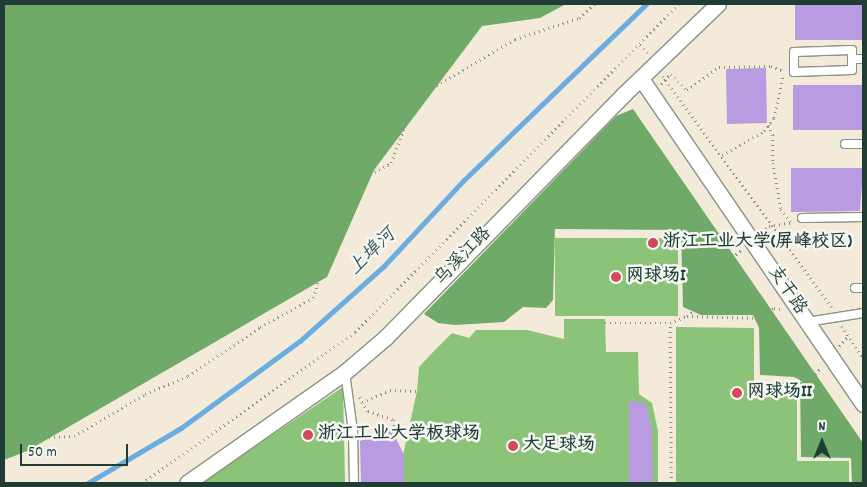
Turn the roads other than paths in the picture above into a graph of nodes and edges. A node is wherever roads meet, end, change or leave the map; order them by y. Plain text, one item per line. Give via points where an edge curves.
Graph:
1 (718, 4) edge
2 (852, 59) junction
3 (863, 59) edge
4 (642, 80) junction
5 (845, 144) dead end
6 (863, 144) edge
7 (863, 217) edge
8 (802, 218) road end
9 (863, 314) edge
10 (807, 322) junction
11 (345, 372) junction
12 (863, 404) edge
13 (187, 483) edge
14 (354, 483) edge

1 - 4 street, 乌溪江路
2 - 2 lane via 852,70 794,72 794,52 852,50
2 - 3 lane
4 - 10 street, 支干路
4 - 11 street, 乌溪江路 via 386,337
5 - 6 lane
7 - 8 lane
9 - 10 lane
10 - 12 street, 支干路
11 - 13 street, 乌溪江路
11 - 14 lane via 353,431

